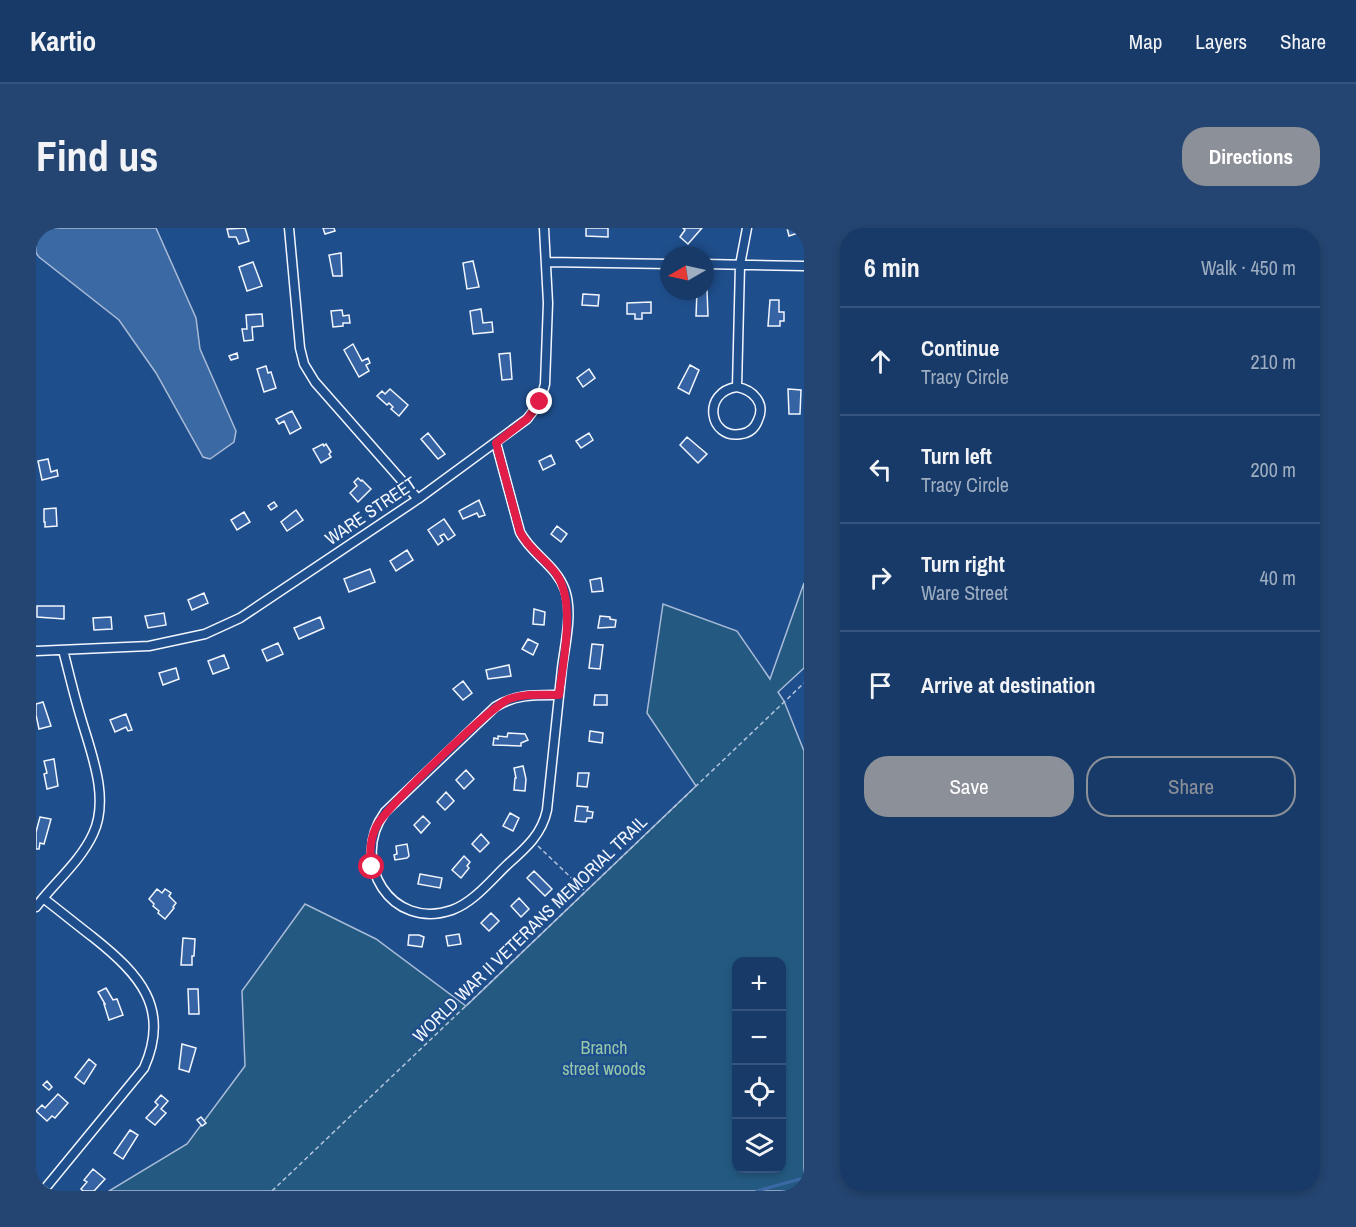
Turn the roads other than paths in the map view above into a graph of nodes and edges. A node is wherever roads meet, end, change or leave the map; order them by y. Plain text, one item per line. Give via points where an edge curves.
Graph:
1 (289, 228) edge
2 (544, 228) edge
3 (747, 228) edge
4 (547, 262) junction
5 (660, 264) edge
6 (714, 264) edge
7 (740, 265) junction
8 (804, 266) edge
9 (737, 387) junction
10 (496, 443) junction
11 (418, 499) junction
12 (63, 650) junction
13 (36, 651) edge
14 (559, 695) junction
15 (43, 898) junction
16 (36, 907) edge
17 (43, 1191) edge

1 - 11 street via 304,364 315,382
2 - 4 street, WARE STREET
3 - 7 street
4 - 5 street
4 - 10 street, WARE STREET via 547,356 540,402 527,419
6 - 7 street
7 - 8 street
7 - 9 street
9 - 9 street via 717,396 712,411 717,425 737,435 752,429 760,415 758,399 752,392
10 - 11 street, WARE STREET
10 - 14 street via 520,532 527,545 556,573 567,598
11 - 12 street, WARE STREET via 240,618 205,634 149,646
12 - 13 street, WARE STREET
12 - 15 street via 98,773 98,818 84,850
14 - 14 street via 547,810 532,841 458,907 442,913 418,912 395,902 378,883 370,859 373,834 385,812 488,713 507,700 520,695
15 - 16 street
15 - 17 street via 129,969 148,996 154,1030 144,1068

